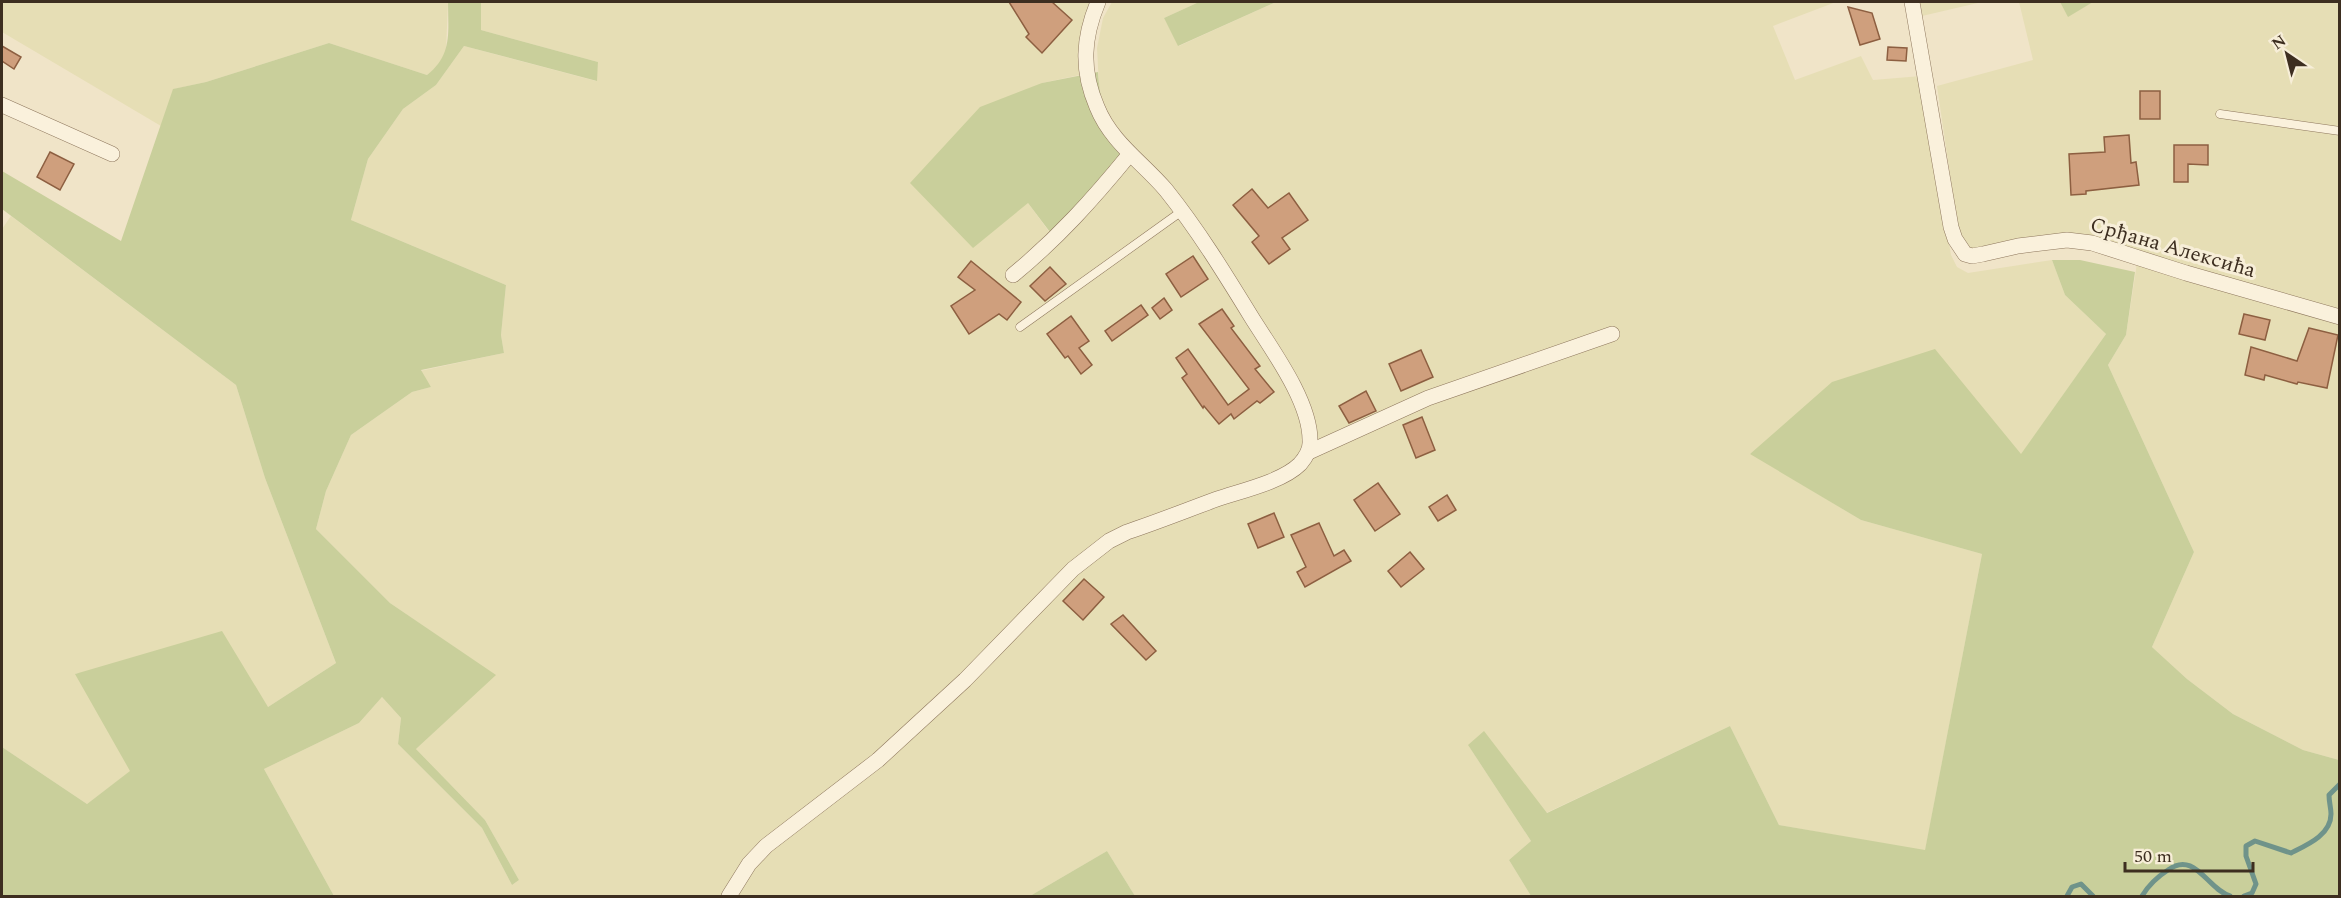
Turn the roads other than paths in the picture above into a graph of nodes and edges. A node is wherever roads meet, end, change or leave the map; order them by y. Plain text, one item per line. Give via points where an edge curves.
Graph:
1 (1098, 2) edge
2 (1912, 2) edge
3 (2, 105) edge
4 (2220, 114) dead end
5 (2340, 131) edge
6 (112, 154) dead end
7 (1129, 155) junction
8 (1182, 211) junction
9 (1013, 275) dead end
10 (2340, 317) edge
11 (1020, 327) dead end
12 (1612, 334) dead end
13 (1309, 452) junction
14 (729, 897) edge

1 - 7 street via 1084,56 1089,82 1104,122
2 - 10 street, Срђана Алексића via 1951,227 1965,254 1983,255 2067,240 2092,243
3 - 6 street
4 - 5 lane
7 - 8 street
7 - 9 street via 1058,237
8 - 11 lane
8 - 13 street via 1286,372 1308,426
12 - 13 street via 1428,398
13 - 14 street via 1299,465 1273,479 1127,532 1093,551 965,680 878,760 766,846 749,864

